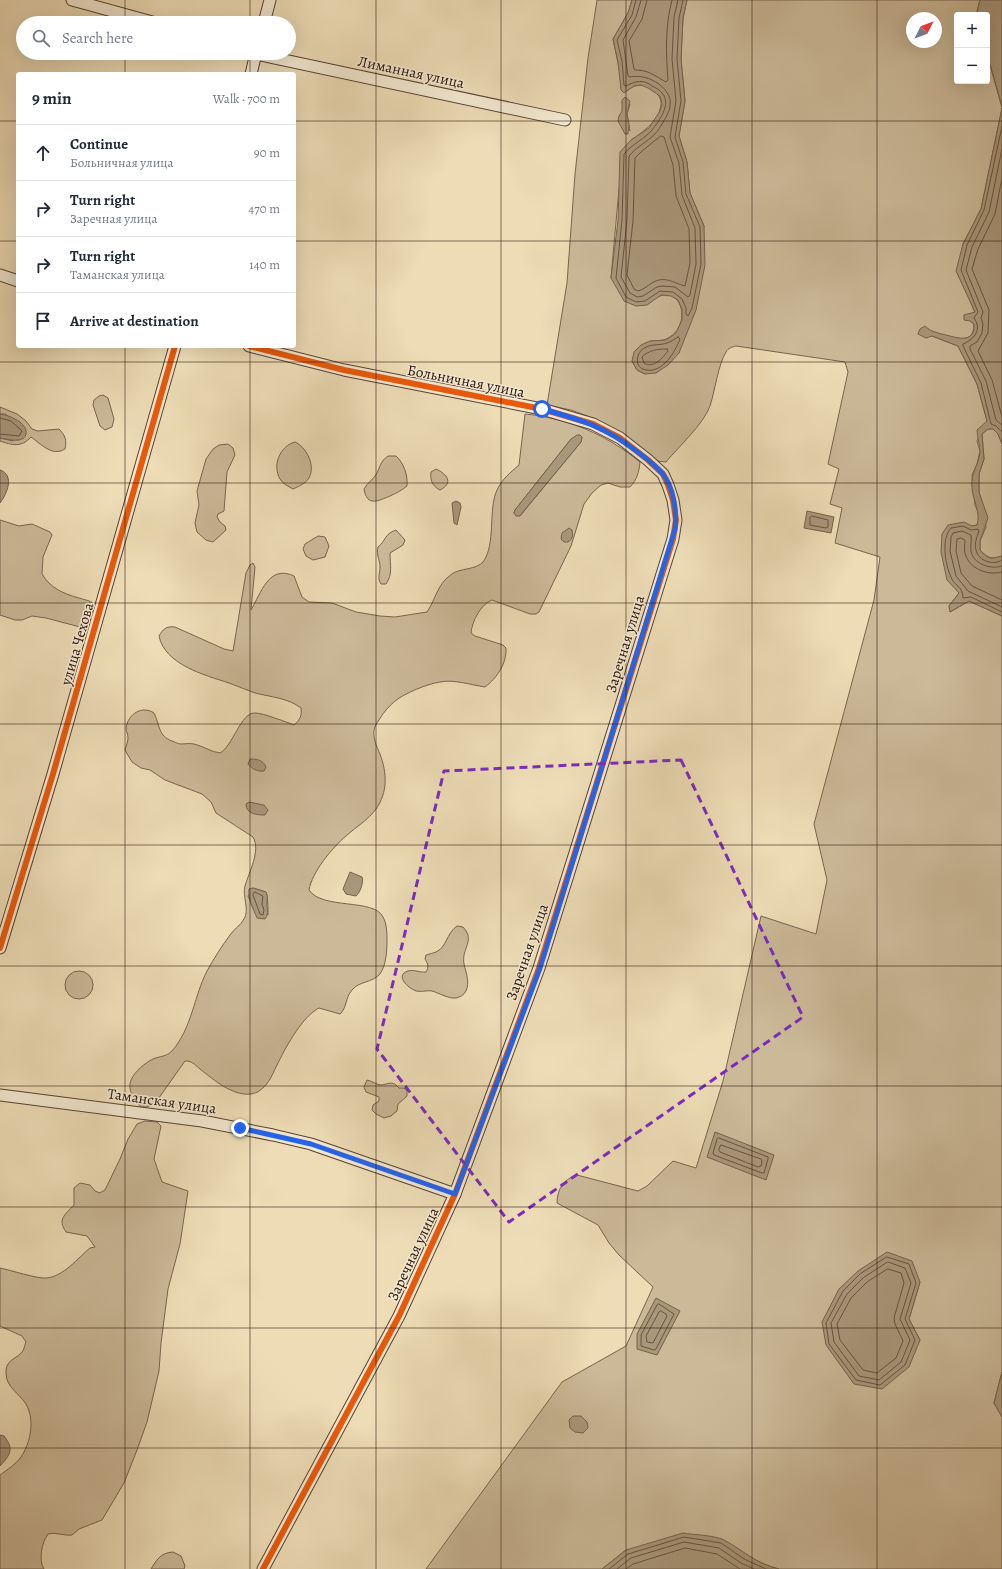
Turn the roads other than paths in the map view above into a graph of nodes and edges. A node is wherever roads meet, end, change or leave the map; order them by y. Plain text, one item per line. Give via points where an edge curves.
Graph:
1 (72, 0) edge
2 (270, 0) edge
3 (130, 16) edge
4 (266, 16) edge
5 (253, 60) edge
6 (282, 60) edge
7 (250, 72) edge
8 (565, 120) dead end
9 (0, 275) edge
10 (16, 280) edge
11 (174, 348) edge
12 (257, 348) edge
13 (663, 474) joint
14 (0, 948) edge
15 (0, 1095) edge
16 (455, 1194) junction
17 (263, 1569) edge

1 - 3 street
2 - 4 street
5 - 7 street
6 - 8 street, Лиманная улица
9 - 10 street
11 - 14 street, улица Чехова via 53,774
12 - 13 street, Больничная улица via 344,370 542,409 575,418 620,438
13 - 16 street, Заречная улица via 673,500 676,520 673,539 540,968
15 - 16 street, Таманская улица via 202,1121 273,1135 311,1144
16 - 17 street, Заречная улица via 399,1316

